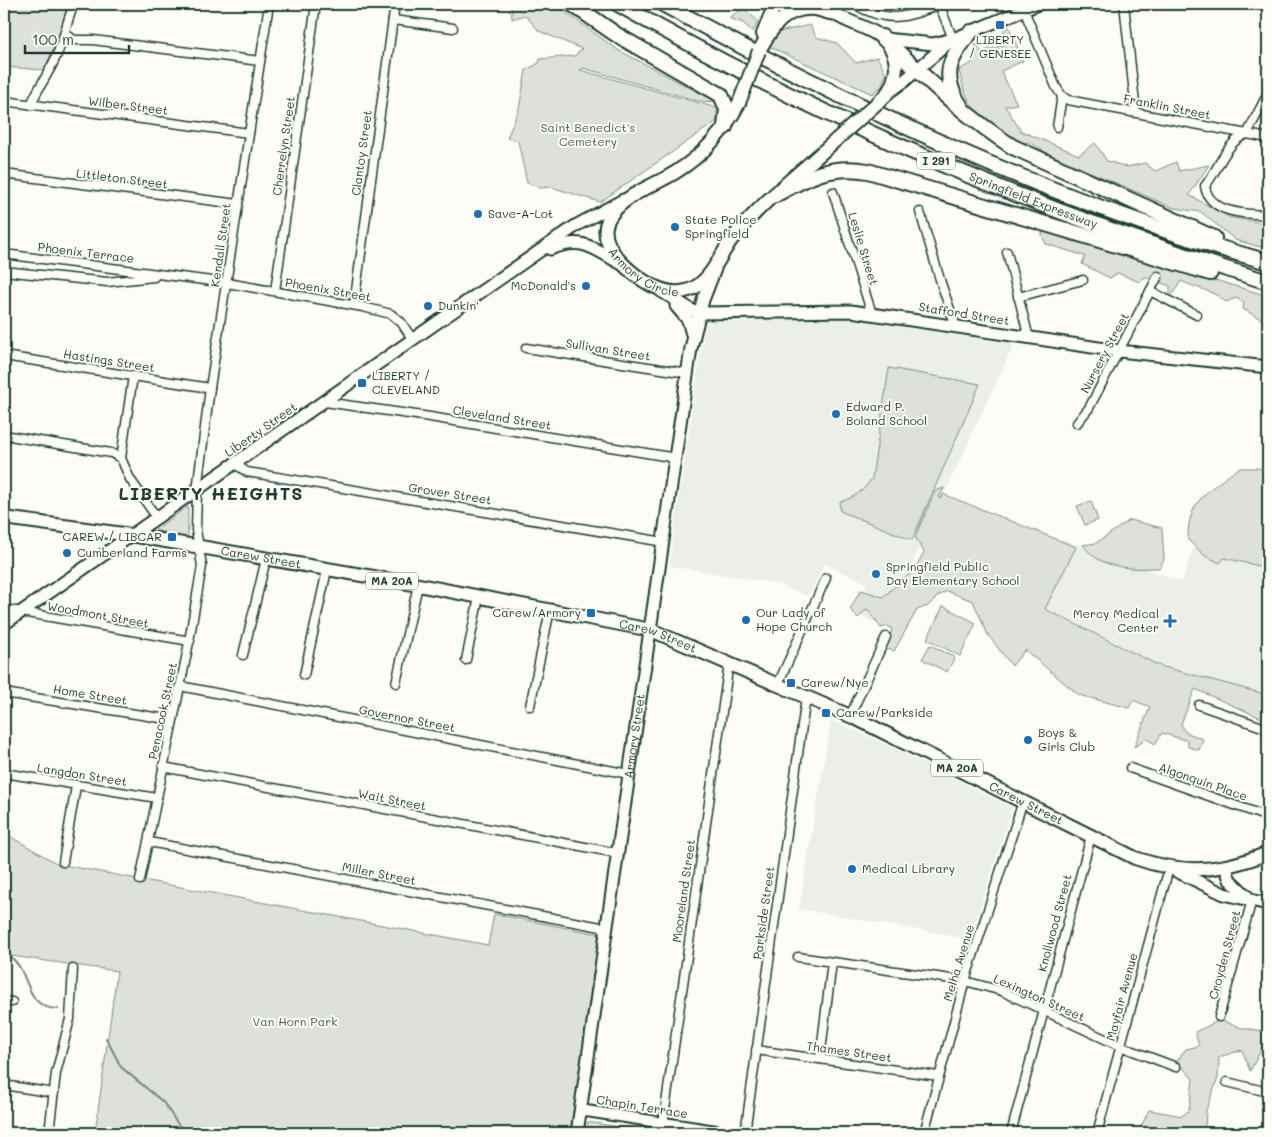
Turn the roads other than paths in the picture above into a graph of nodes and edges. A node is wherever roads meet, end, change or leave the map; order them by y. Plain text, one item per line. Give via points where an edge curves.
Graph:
1 (74, 4) edge
2 (268, 4) edge
3 (316, 4) edge
4 (395, 4) edge
5 (572, 4) edge
6 (618, 4) edge
7 (663, 4) edge
8 (775, 4) edge
9 (802, 4) edge
10 (854, 4) edge
11 (939, 4) edge
12 (1038, 4) edge
13 (1124, 4) edge
14 (1023, 7) edge
15 (826, 9) edge
16 (393, 20) junction
17 (453, 28) dead end
18 (971, 32) junction
19 (66, 34) junction
20 (764, 37) junction
21 (883, 38) junction
22 (952, 39) junction
23 (260, 61) junction
24 (917, 69) junction
25 (1268, 93) edge
26 (887, 94) junction
27 (1062, 96) junction
28 (4, 101) edge
29 (31, 105) junction
30 (1136, 112) junction
31 (966, 114) junction
32 (725, 127) junction
33 (1057, 127) dead end
34 (249, 133) junction
35 (1247, 134) junction
36 (1268, 138) edge
37 (4, 174) edge
38 (833, 192) dead end
39 (775, 195) junction
40 (630, 198) junction
41 (238, 204) junction
42 (920, 212) dead end
43 (1268, 215) edge
44 (1007, 252) dead end
45 (4, 254) edge
46 (533, 257) junction
47 (46, 260) junction
48 (1265, 261) edge
49 (63, 262) junction
50 (717, 263) junction
51 (624, 265) junction
52 (4, 271) edge
53 (43, 276) junction
54 (166, 276) junction
55 (1158, 276) dead end
56 (61, 277) junction
57 (1083, 280) dead end
58 (227, 283) junction
59 (1268, 283) edge
60 (275, 291) junction
61 (1150, 291) junction
62 (665, 294) junction
63 (1018, 297) junction
64 (354, 305) junction
65 (700, 313) junction
66 (872, 314) junction
67 (1197, 316) dead end
68 (956, 327) junction
69 (693, 338) junction
70 (1029, 338) junction
71 (413, 340) junction
72 (526, 348) dead end
73 (1119, 351) junction
74 (4, 356) edge
75 (1268, 367) edge
76 (687, 374) junction
77 (133, 376) junction
78 (210, 388) junction
79 (325, 402) junction
80 (1077, 423) dead end
81 (4, 435) edge
82 (121, 458) junction
83 (676, 458) junction
84 (235, 464) junction
85 (197, 490) junction
86 (4, 518) edge
87 (157, 518) junction
88 (131, 535) junction
89 (664, 542) junction
90 (199, 548) junction
91 (266, 559) junction
92 (327, 570) junction
93 (826, 578) dead end
94 (418, 585) junction
95 (479, 597) junction
96 (4, 609) edge
97 (550, 610) junction
98 (22, 612) junction
99 (4, 624) edge
100 (651, 630) junction
101 (886, 637) dead end
102 (190, 641) junction
103 (243, 655) dead end
104 (466, 660) dead end
105 (729, 663) junction
106 (304, 675) dead end
107 (396, 683) dead end
108 (778, 684) junction
109 (180, 686) junction
110 (4, 692) edge
111 (806, 697) junction
112 (1199, 705) dead end
113 (530, 706) dead end
114 (850, 716) junction
115 (173, 720) junction
116 (1268, 729) edge
117 (163, 767) junction
118 (1130, 768) dead end
119 (4, 773) edge
120 (629, 774) junction
121 (76, 786) junction
122 (157, 798) junction
123 (1023, 801) junction
124 (1268, 817) edge
125 (1091, 836) junction
126 (148, 842) junction
127 (617, 853) junction
128 (1268, 853) edge
129 (63, 862) dead end
130 (1225, 866) junction
131 (1169, 868) junction
132 (140, 880) dead end
133 (1252, 900) junction
134 (1268, 904) edge
135 (606, 928) junction
136 (798, 957) dead end
137 (832, 962) junction
138 (74, 969) dead end
139 (965, 981) junction
140 (1043, 1010) junction
141 (1220, 1017) dead end
142 (1120, 1046) junction
143 (756, 1050) junction
144 (820, 1059) junction
145 (1176, 1066) dead end
146 (938, 1076) junction
147 (1226, 1082) dead end
148 (4, 1085) edge
149 (1268, 1092) edge
150 (54, 1093) junction
151 (580, 1110) junction
152 (663, 1124) junction
153 (49, 1133) edge
154 (577, 1133) edge
155 (729, 1133) edge
156 (745, 1133) edge
157 (924, 1133) edge
158 (1011, 1133) edge
159 (1098, 1133) edge

1 - 19 street via 65,28
2 - 23 street, Kendall Street
3 - 60 street, Cherrelyn Street
4 - 16 street, Clantoy Street
5 - 32 highway via 617,35 721,96 728,109
6 - 59 highway, Springfield Expressway / I 291 via 768,84 964,173 1064,214
7 - 48 highway, Springfield Expressway / I 291 via 816,82 1018,176 1072,198
8 - 20 main road
9 - 15 highway
10 - 11 street via 877,16 895,19
11 - 22 street
12 - 14 main road
13 - 30 street
14 - 18 main road
14 - 27 street
15 - 20 main road via 794,11 777,22
15 - 21 main road
16 - 17 street
16 - 64 street, Clantoy Street
18 - 22 main road
18 - 31 highway via 954,51 949,81
19 - 23 street via 78,41 112,42
19 - 29 street
20 - 32 main road, Armory Circle, bridge via 739,103
21 - 22 main road via 933,44
21 - 24 highway
21 - 26 main road via 896,66
22 - 24 main road
23 - 34 street, Kendall Street
24 - 26 main road
24 - 31 highway
25 - 35 street
26 - 39 main road, Armory Circle, bridge
27 - 30 street, Franklin Street via 1068,100
27 - 33 street
28 - 29 street, Wilber Street
29 - 34 street, Wilber Street
30 - 35 street, Franklin Street
31 - 48 highway via 1041,161
32 - 40 main road, Armory Circle via 691,162
34 - 41 street, Kendall Street
35 - 36 street, Franklin Street
35 - 43 street via 1232,142 1205,186 1206,194 1212,201 1234,212
37 - 41 street, Littleton Street
38 - 66 street, Leslie Street
39 - 50 main road, Armory Circle via 740,230
39 - 59 highway via 809,176 842,168 868,171 1156,258 1225,276
40 - 46 main road, Liberty Street via 577,225
40 - 51 main road, Armory Circle via 613,213 606,228 610,248
41 - 58 street, Kendall Street
42 - 68 street
44 - 63 street
45 - 47 street, Phoenix Terrace
46 - 51 main road, Liberty Street via 567,242 584,243
46 - 71 main road, Liberty Street
47 - 49 street, Phoenix Terrace
47 - 53 street
49 - 54 street, Phoenix Terrace
49 - 56 street
50 - 62 main road, Armory Circle via 692,289
50 - 65 main road, Armory Street
51 - 62 main road, Armory Circle
52 - 53 street, Phoenix Terrace
53 - 56 street, Phoenix Terrace
54 - 56 street, Phoenix Terrace via 107,282
54 - 58 street, Phoenix Terrace
55 - 61 street, Nursery Street
57 - 63 street
58 - 60 street, Phoenix Street
58 - 78 street, Kendall Street
60 - 64 street, Phoenix Street
61 - 67 street
61 - 73 street, Nursery Street
62 - 65 main road, Stafford Street
62 - 69 main road via 688,320
63 - 70 street
64 - 71 street, Phoenix Street via 391,314
65 - 66 main road, Stafford Street via 823,310
65 - 69 main road, Armory Street
66 - 68 main road, Stafford Street
68 - 70 main road, Stafford Street
69 - 76 main road, Armory Street
70 - 73 main road, Stafford Street
71 - 79 main road, Liberty Street
72 - 76 street, Sullivan Street
73 - 75 main road, Stafford Street
73 - 80 street, Nursery Street via 1089,408
74 - 77 street, Hastings Street
76 - 83 main road, Armory Street
77 - 78 street, Hastings Street
77 - 82 street
78 - 85 street, Kendall Street
79 - 83 street, Cleveland Street
79 - 84 main road, Liberty Street
81 - 82 street via 111,453
82 - 87 street via 130,480
83 - 89 main road, Armory Street
84 - 85 main road, Liberty Street
84 - 89 street, Grover Street via 247,472
85 - 87 main road, Liberty Street
85 - 90 street, Kendall Street
86 - 88 main road, Carew Street / MA 20A
87 - 88 main road, Liberty Street
88 - 90 main road, Carew Street / MA 20A
88 - 98 main road, Liberty Street
89 - 100 main road, Armory Street
90 - 91 main road, Carew Street / MA 20A
90 - 102 street, Penacook Street via 202,566
91 - 92 main road, Carew Street / MA 20A
91 - 103 street
92 - 94 main road, Carew Street / MA 20A
92 - 106 street
93 - 108 street
94 - 95 main road, Carew Street / MA 20A
94 - 107 street
95 - 97 main road, Carew Street / MA 20A
95 - 104 street
96 - 98 street, Woodmont Street
97 - 100 main road, Carew Street / MA 20A
97 - 113 street
98 - 99 main road, Liberty Street
98 - 102 street, Woodmont Street
100 - 105 main road, Carew Street / MA 20A
100 - 120 main road, Armory Street
101 - 114 street
102 - 109 street, Penacook Street
105 - 108 main road, Carew Street / MA 20A
105 - 152 street, Mooreland Street
108 - 111 main road, Carew Street / MA 20A
109 - 115 street, Penacook Street
109 - 120 street, Governor Street
110 - 115 street, Home Street
111 - 114 main road, Carew Street / MA 20A
111 - 143 street, Parkside Street
112 - 116 street
114 - 123 main road, Carew Street / MA 20A
115 - 117 street, Penacook Street
117 - 122 street, Penacook Street
117 - 127 street, Wait Street
118 - 124 street, Algonquin Place
119 - 121 street, Langdon Street
120 - 127 main road, Armory Street
121 - 122 street, Langdon Street
121 - 129 street
122 - 126 street, Penacook Street
123 - 125 main road, Carew Street / MA 20A
123 - 139 street, Melha Avenue
125 - 131 main road, Carew Street / MA 20A via 1135,858
125 - 140 street, Knollwood Street
126 - 132 street, Penacook Street
126 - 135 street, Miller Street
127 - 135 main road, Armory Street
128 - 130 main road, Carew Street / MA 20A
130 - 131 main road, Carew Street / MA 20A via 1202,870
130 - 133 main road via 1230,880
131 - 133 main road via 1224,894
131 - 142 street, Mayfair Avenue
133 - 134 main road
133 - 141 street, Croyden Street
135 - 151 main road, Armory Street
136 - 137 street, Lexington Street
137 - 139 street, Lexington Street
137 - 144 street
138 - 150 street via 70,1019
139 - 140 street, Lexington Street via 1002,991
139 - 146 street, Melha Avenue
140 - 142 street, Lexington Street
140 - 158 street, Knollwood Street
142 - 145 street, Lexington Street
142 - 159 street, Mayfair Avenue
143 - 144 street, Thames Street
143 - 156 street, Parkside Street
144 - 146 street, Thames Street
146 - 157 street, Melha Avenue
147 - 149 street
148 - 150 street
150 - 153 street
151 - 152 street, Chapin Terrace
151 - 154 main road, Armory Street
152 - 155 street, Chapin Terrace

